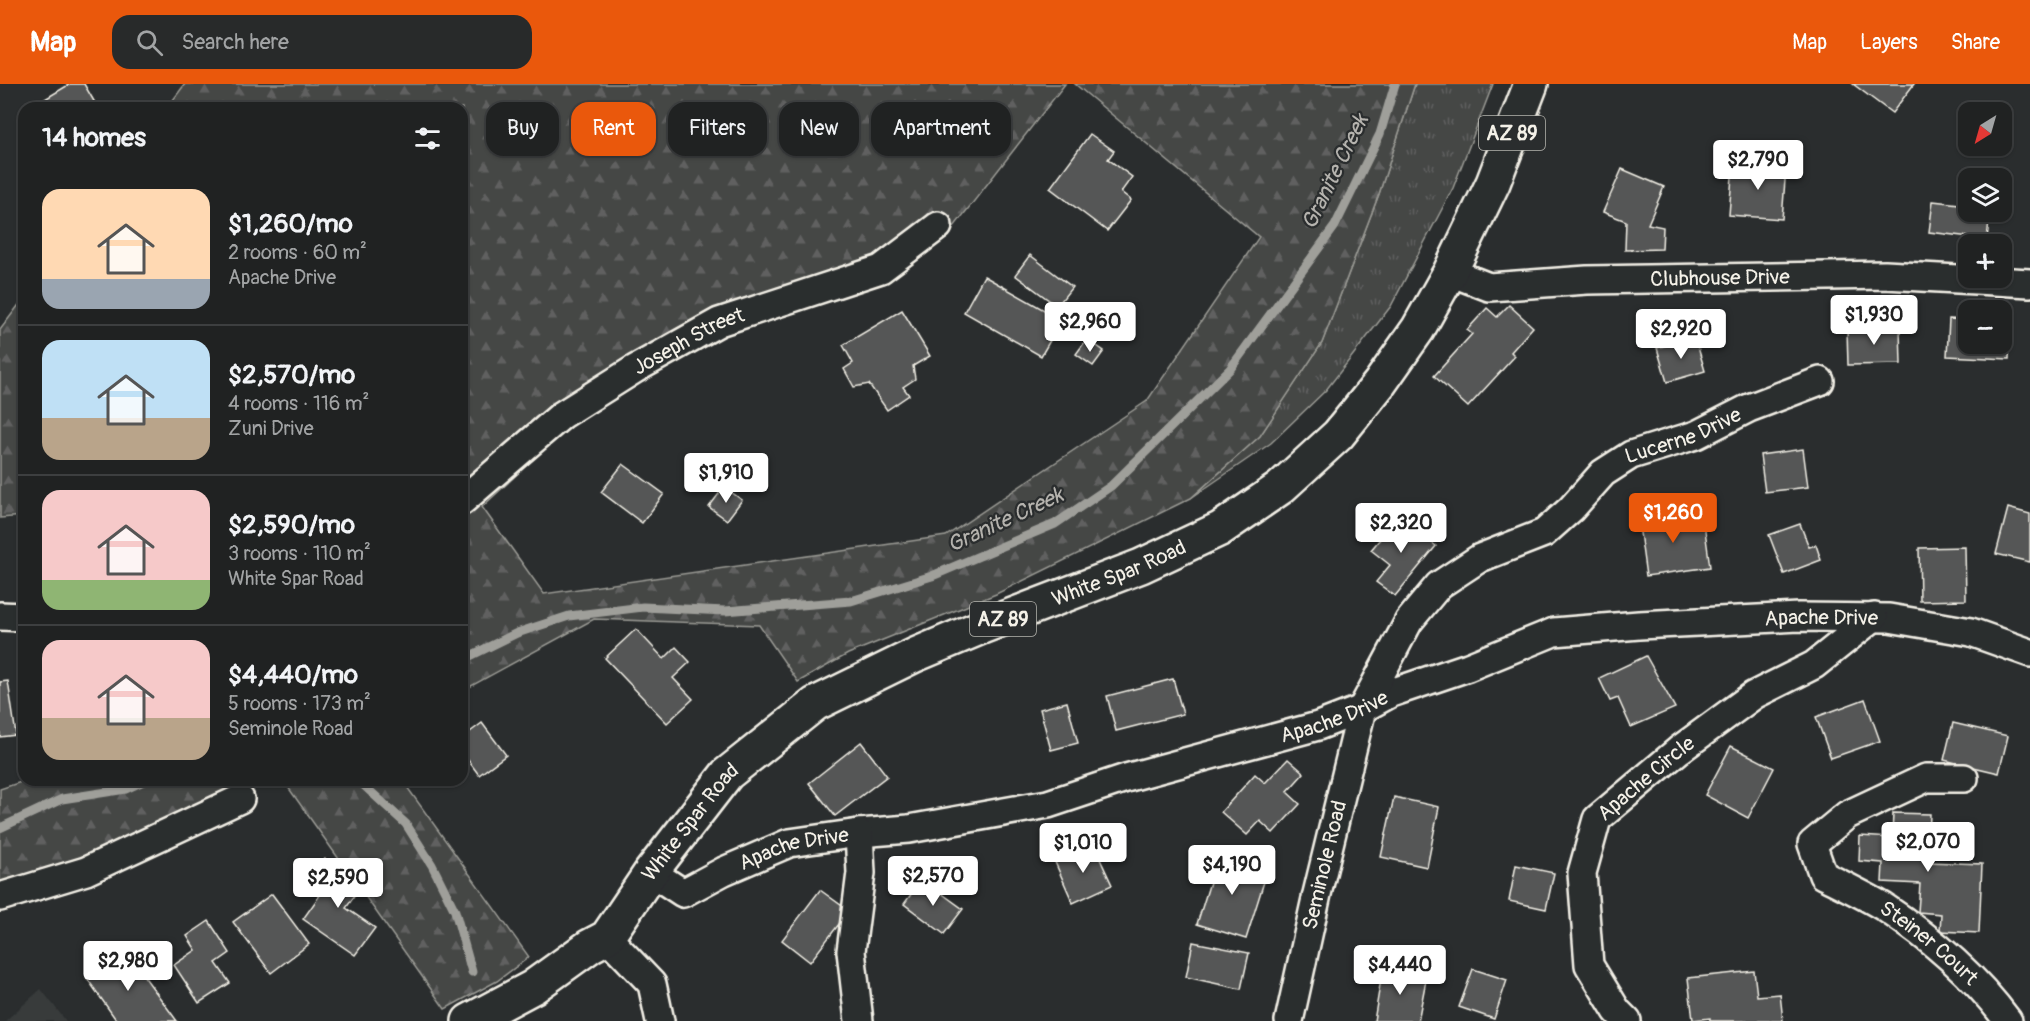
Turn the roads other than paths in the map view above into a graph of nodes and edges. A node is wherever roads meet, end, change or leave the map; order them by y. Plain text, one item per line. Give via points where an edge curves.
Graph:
1 (1531, 84) edge
2 (938, 226) dead end
3 (1450, 272) junction
4 (2030, 283) edge
5 (1820, 381) dead end
6 (468, 496) edge
7 (0, 616) edge
8 (18, 617) edge
9 (1874, 617) junction
10 (2030, 653) edge
11 (1362, 709) junction
12 (1964, 778) dead end
13 (240, 799) dead end
14 (859, 833) junction
15 (651, 872) junction
16 (0, 897) edge
17 (607, 937) junction
18 (469, 1021) edge
19 (660, 1021) edge
20 (859, 1021) edge
21 (1288, 1021) edge
22 (1627, 1021) edge
23 (2008, 1021) edge

1 - 3 main road, White Spar Road / AZ 89 via 1493,183
2 - 6 street, Joseph Street via 881,269 719,322 635,369 562,415
3 - 4 street, Clubhouse Drive via 1489,287 1587,280 1885,275
3 - 15 main road, White Spar Road / AZ 89 via 1418,330 1380,383 1338,435 1280,488 1220,529 1140,566 915,655 815,704 727,774
5 - 11 street, Lucerne Drive via 1749,408 1696,435 1631,455 1603,473 1544,533 1480,558 1439,585 1409,621
7 - 8 street
9 - 10 street, Apache Drive via 1971,632
9 - 11 street, Apache Drive via 1799,617 1554,632 1390,693
9 - 22 street, Apache Circle via 1814,665 1754,695 1688,743 1597,819 1582,873 1589,965
11 - 14 street, Apache Drive via 1318,726 1126,778 1048,804 909,830
11 - 21 street, Seminole Road
12 - 23 street, Steiner Court via 1926,778 1847,814 1812,844 1823,874 1882,906 1930,940 1991,997
13 - 16 street via 86,871
14 - 15 street, Apache Drive via 789,843 683,893
14 - 20 street via 861,873 851,951
15 - 17 main road, White Spar Road / AZ 89
17 - 18 main road, White Spar Road / AZ 89 via 533,987
17 - 19 street via 652,984

